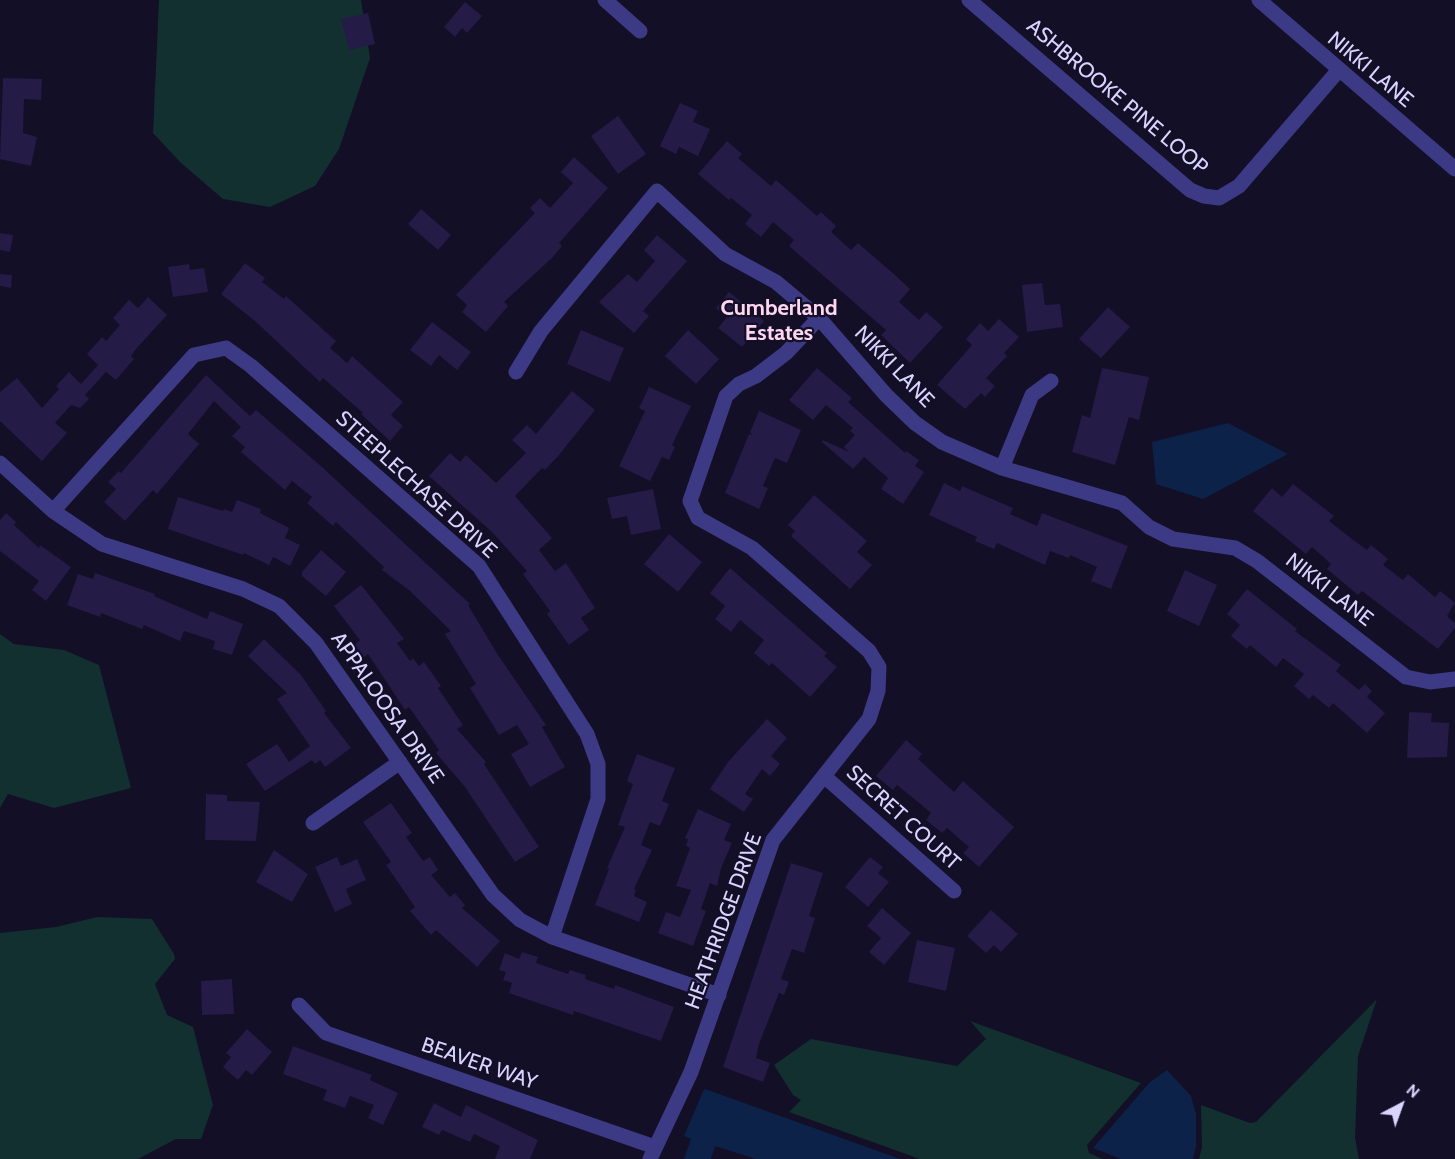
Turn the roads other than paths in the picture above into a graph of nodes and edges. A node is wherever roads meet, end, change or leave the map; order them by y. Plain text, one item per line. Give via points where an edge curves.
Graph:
1 (605, 0) edge
2 (969, 0) edge
3 (1259, 0) edge
4 (640, 31) dead end
5 (1338, 70) junction
6 (1455, 169) edge
7 (819, 318) junction
8 (516, 372) dead end
9 (1051, 381) dead end
10 (0, 464) edge
11 (1002, 468) junction
12 (53, 511) junction
13 (1455, 679) edge
14 (400, 762) junction
15 (825, 776) junction
16 (313, 822) dead end
17 (954, 891) dead end
18 (552, 937) junction
19 (718, 995) junction
20 (299, 1005) dead end
21 (653, 1153) edge

1 - 4 street
2 - 5 street, ASHBROOKE PINE LOOP via 1190,190 1204,196 1220,198 1239,186
3 - 5 street, NIKKI LANE
5 - 6 street, NIKKI LANE
7 - 8 street, NIKKI LANE via 776,282 725,254 657,191 541,331
7 - 11 street, NIKKI LANE via 915,423 942,442
7 - 15 street, HEATHRIDGE DRIVE via 786,353 726,396 690,501 698,519 752,548 869,651 879,667 878,691 869,719
9 - 11 street via 1032,394
10 - 12 street, APPALOOSA DRIVE
11 - 13 street, NIKKI LANE via 1122,503 1149,526 1173,539 1235,548 1406,676 1430,682
12 - 14 street, APPALOOSA DRIVE via 102,544 243,589 279,606 316,643
12 - 18 street, STEEPLECHASE DRIVE via 194,356 226,348 251,366 479,566 587,734 598,764 598,799
14 - 16 street
14 - 18 street, APPALOOSA DRIVE via 493,895 520,920
15 - 17 street, SECRET COURT
15 - 19 street, HEATHRIDGE DRIVE via 773,840
18 - 19 street, APPALOOSA DRIVE
19 - 21 street, HEATHRIDGE DRIVE via 691,1072
20 - 21 street, BEAVER WAY via 326,1034

